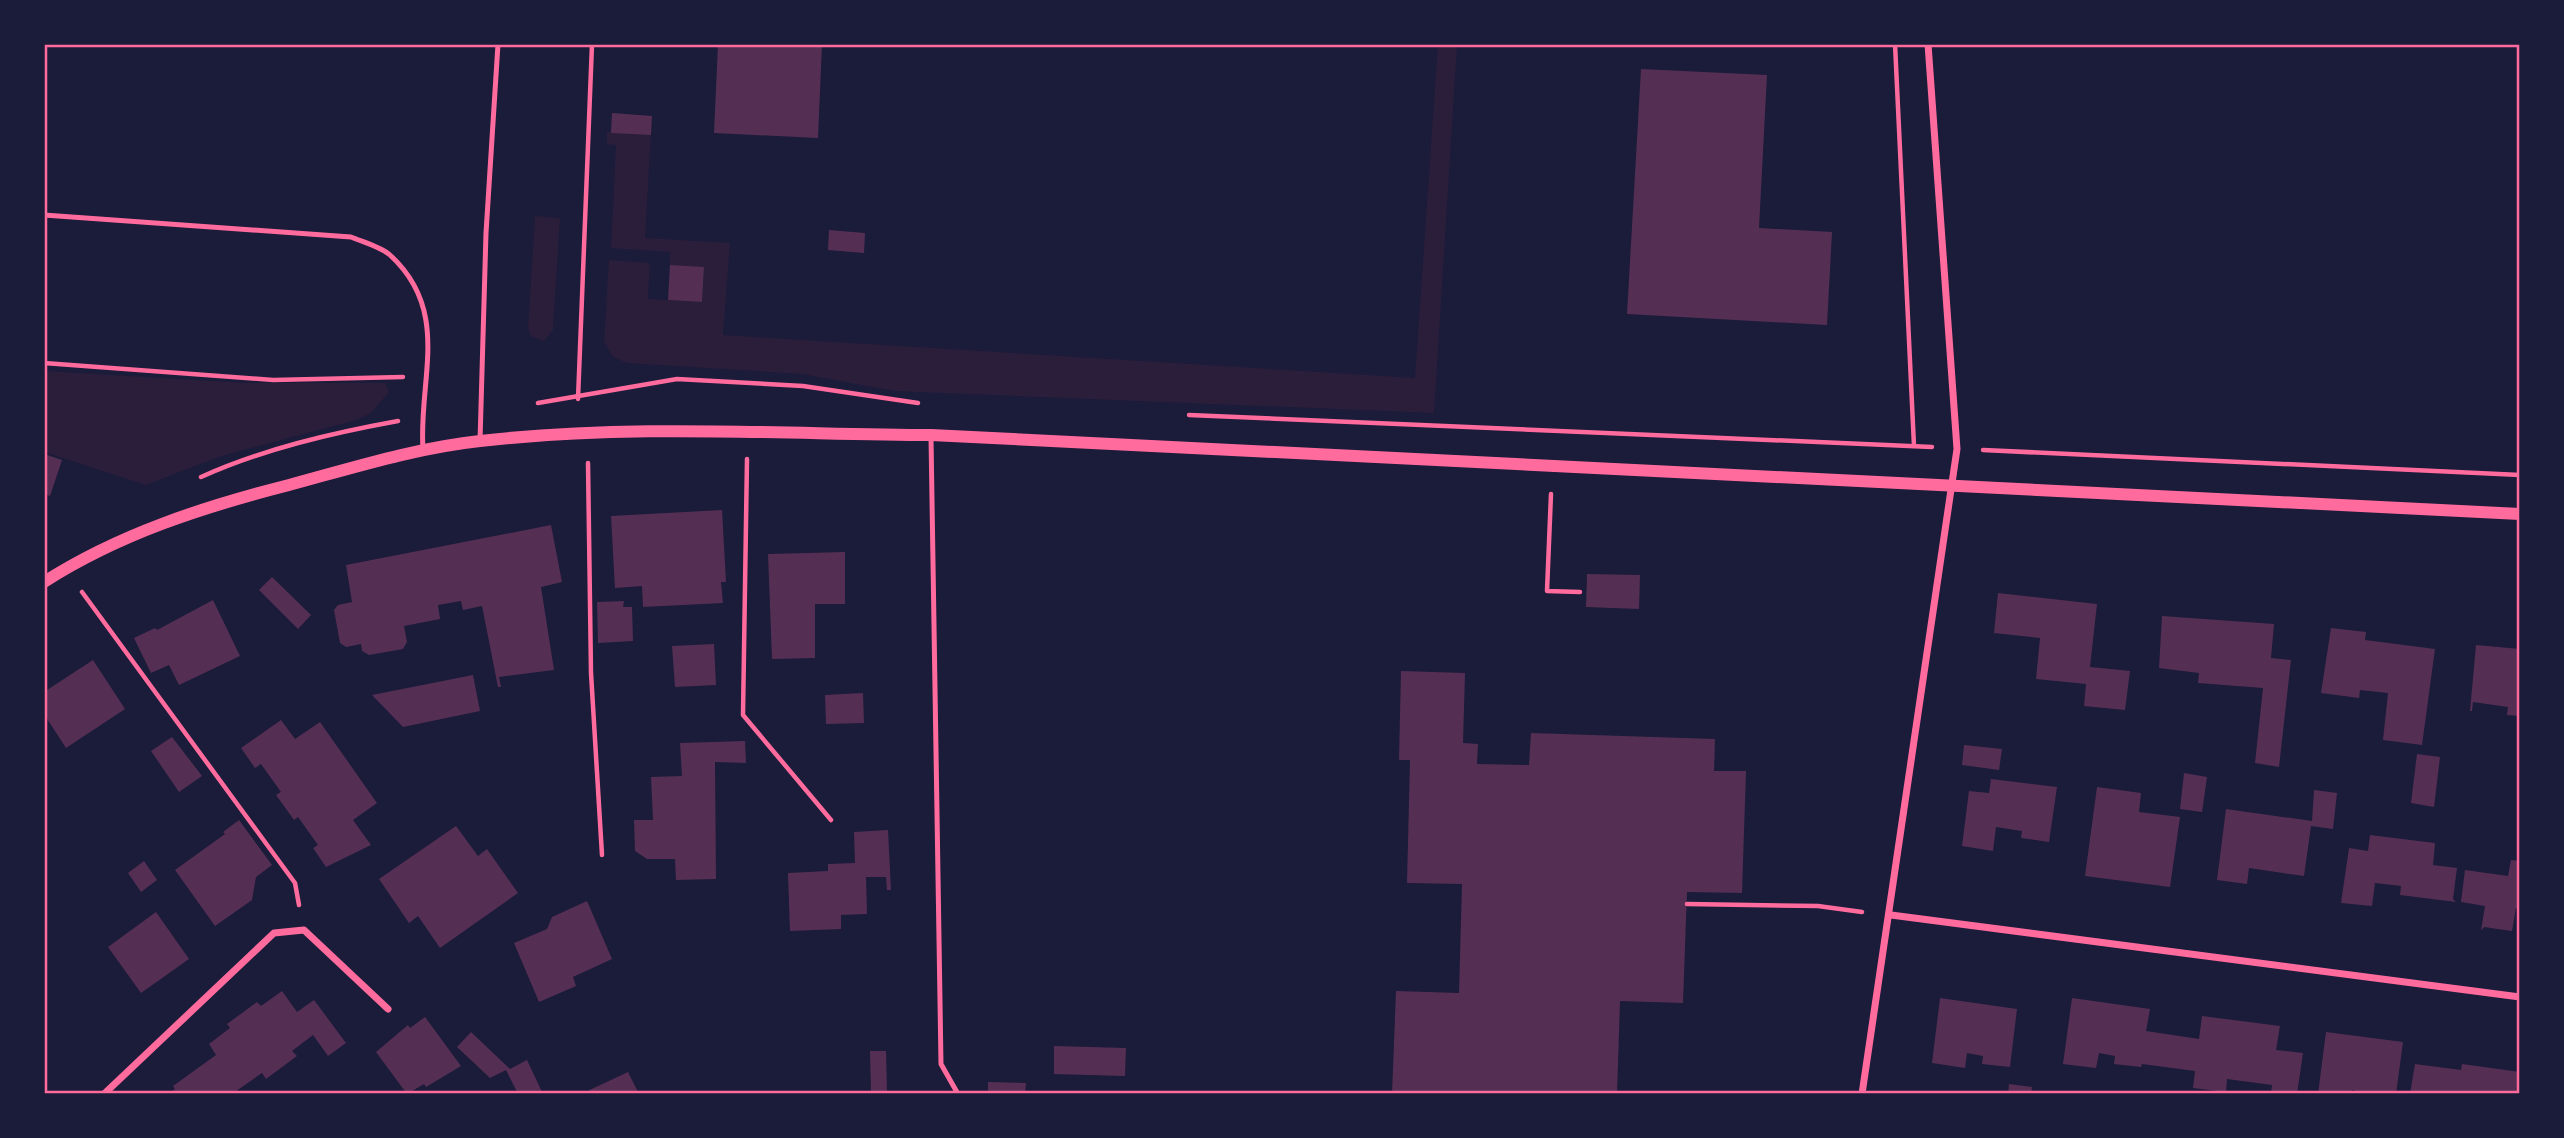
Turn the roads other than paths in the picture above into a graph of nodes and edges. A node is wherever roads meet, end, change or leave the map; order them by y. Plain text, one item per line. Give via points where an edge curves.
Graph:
1 (499, 44) edge
2 (1928, 44) edge
3 (44, 215) edge
4 (931, 435) junction
5 (480, 440) junction
6 (424, 450) junction
7 (1953, 486) junction
8 (2520, 514) edge
9 (44, 582) edge
10 (1891, 915) junction
11 (2520, 997) edge
12 (388, 1009) dead end
13 (104, 1094) edge
14 (958, 1094) edge
15 (1862, 1094) edge

1 - 5 lane via 486,233
2 - 7 street via 1957,449
3 - 6 lane via 351,237 389,254 412,283 427,317 429,377 421,417
4 - 5 street via 583,434
4 - 7 street
4 - 14 lane via 942,1065
5 - 6 street
6 - 9 street via 215,504 131,535
7 - 8 street
7 - 10 street
10 - 11 street
10 - 15 street
12 - 13 street via 304,930 274,933

